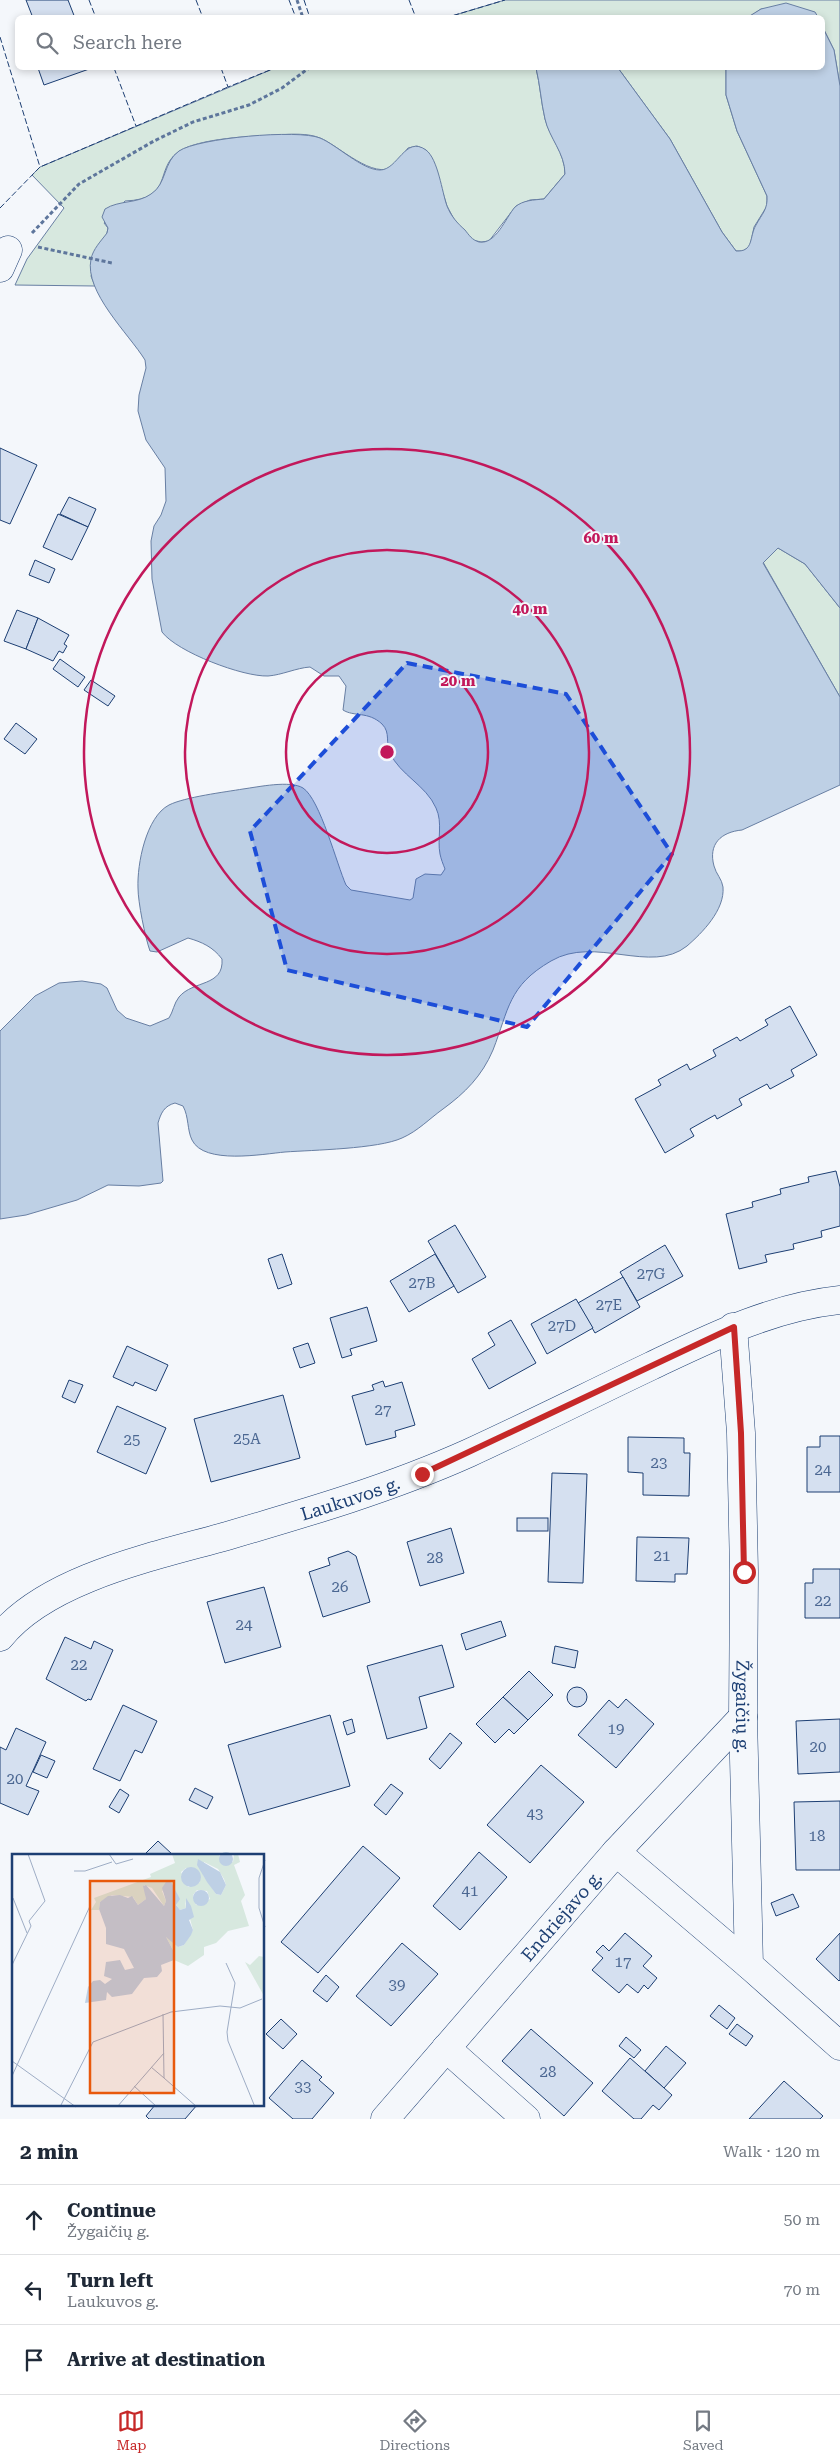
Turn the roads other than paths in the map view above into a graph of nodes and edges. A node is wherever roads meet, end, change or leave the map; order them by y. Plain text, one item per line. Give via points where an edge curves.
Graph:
1 (840, 1300) edge
2 (734, 1327) junction
3 (0, 1637) edge
4 (743, 1717) junction
5 (616, 1852) junction
6 (749, 1965) junction
7 (840, 2046) edge
8 (446, 2048) junction
9 (385, 2119) edge
10 (526, 2119) edge

1 - 2 street, Laukuvos g. via 816,1303
2 - 3 street, Laukuvos g. via 422,1474 305,1513 132,1563 68,1587 35,1604
2 - 4 street, Žygaičių g. via 744,1572
4 - 5 street, Endriejavo g.
4 - 6 street, Žygaičių g.
5 - 6 street
5 - 8 street, Endriejavo g.
6 - 7 street
8 - 9 street, Endriejavo g.
8 - 10 street

